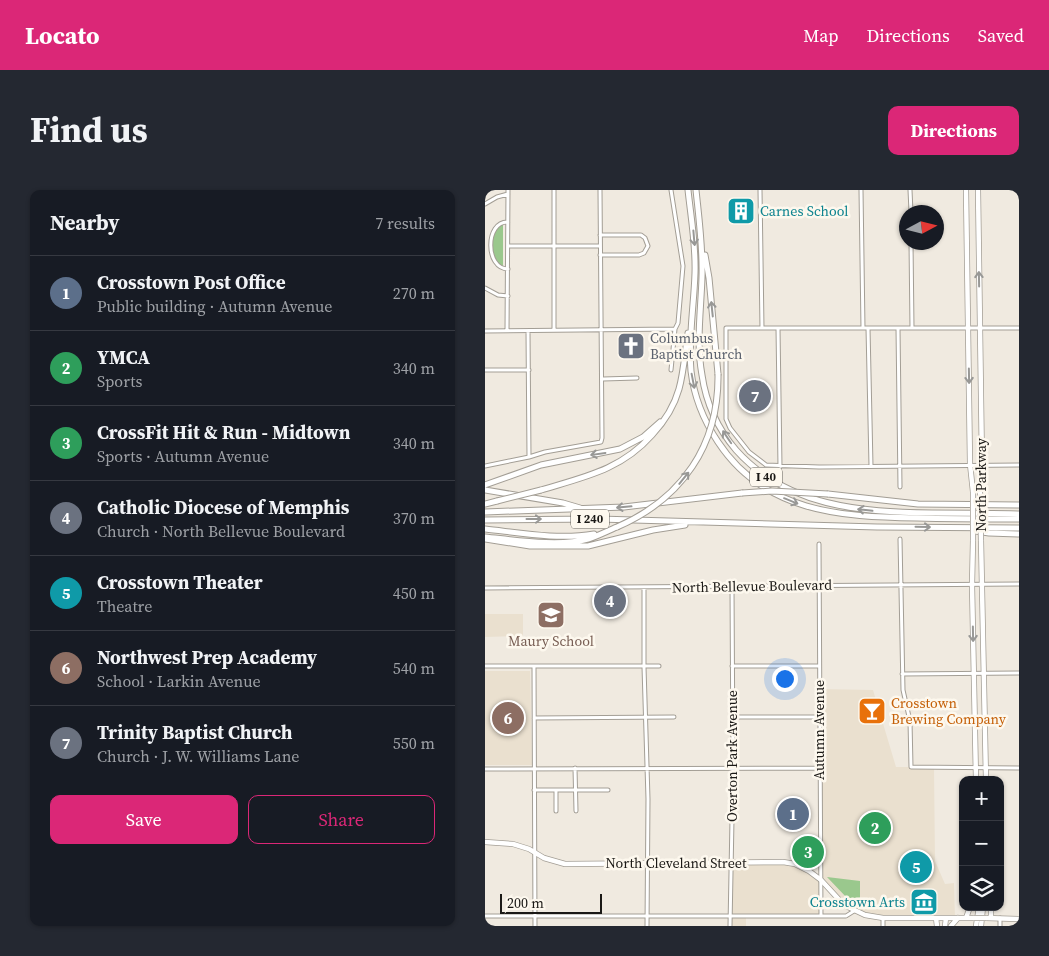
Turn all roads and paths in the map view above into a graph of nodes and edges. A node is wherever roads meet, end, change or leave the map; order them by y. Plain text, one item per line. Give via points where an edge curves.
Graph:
1 (554, 190) edge
2 (600, 190) edge
3 (671, 190) edge
4 (687, 190) edge
5 (695, 190) edge
6 (760, 190) edge
7 (861, 190) edge
8 (910, 190) edge
9 (966, 190) edge
10 (978, 190) edge
11 (508, 192) edge
12 (485, 204) edge
13 (911, 205) edge
14 (508, 222) junction
15 (600, 235) junction
16 (701, 238) junction
17 (508, 246) junction
18 (553, 246) junction
19 (600, 246) junction
20 (911, 250) edge
21 (600, 255) junction
22 (508, 269) junction
23 (485, 288) edge
24 (508, 296) junction
25 (694, 297) junction
26 (969, 327) junction
27 (980, 327) junction
28 (761, 328) junction
29 (778, 328) junction
30 (863, 328) junction
31 (868, 328) junction
32 (898, 328) junction
33 (912, 328) junction
34 (1019, 328) edge
35 (601, 329) junction
36 (675, 329) junction
37 (554, 330) junction
38 (485, 331) edge
39 (507, 331) junction
40 (528, 331) junction
41 (485, 370) edge
42 (529, 370) junction
43 (671, 370) dead end
44 (637, 378) dead end
45 (603, 379) junction
46 (667, 416) junction
47 (529, 457) junction
48 (971, 464) junction
49 (982, 464) junction
50 (1019, 465) edge
51 (485, 466) edge
52 (871, 466) junction
53 (899, 466) junction
54 (780, 467) junction
55 (485, 485) edge
56 (900, 486) dead end
57 (485, 490) edge
58 (485, 504) edge
59 (1019, 505) edge
60 (586, 509) junction
61 (485, 512) edge
62 (1019, 514) edge
63 (1019, 519) edge
64 (485, 520) edge
65 (696, 523) junction
66 (961, 528) junction
67 (1019, 528) edge
68 (485, 529) edge
69 (1019, 534) edge
70 (587, 537) junction
71 (485, 538) edge
72 (900, 539) dead end
73 (819, 544) dead end
74 (1019, 584) edge
75 (901, 585) junction
76 (972, 585) junction
77 (983, 585) junction
78 (732, 586) junction
79 (819, 586) junction
80 (485, 588) edge
81 (644, 588) junction
82 (485, 666) edge
83 (533, 666) junction
84 (644, 666) junction
85 (659, 666) dead end
86 (732, 666) junction
87 (819, 666) junction
88 (985, 672) junction
89 (1019, 673) edge
90 (902, 674) junction
91 (973, 674) junction
92 (819, 716) junction
93 (674, 717) dead end
94 (733, 717) junction
95 (534, 718) junction
96 (645, 718) junction
97 (534, 768) junction
98 (575, 768) junction
99 (819, 768) junction
100 (975, 768) junction
101 (986, 768) junction
102 (1019, 768) edge
103 (485, 769) edge
104 (647, 769) junction
105 (733, 769) junction
106 (975, 776) edge
107 (986, 776) edge
108 (575, 789) junction
109 (534, 790) junction
110 (556, 790) junction
111 (608, 790) dead end
112 (556, 811) dead end
113 (576, 811) dead end
114 (485, 842) edge
115 (535, 854) junction
116 (731, 863) junction
117 (648, 864) junction
118 (821, 880) junction
119 (855, 911) junction
120 (969, 911) edge
121 (972, 911) edge
122 (978, 911) edge
123 (983, 911) edge
124 (990, 911) edge
125 (485, 916) edge
126 (535, 916) junction
127 (730, 916) junction
128 (821, 916) junction
129 (647, 917) junction
130 (883, 918) junction
131 (937, 918) junction
132 (946, 918) junction
133 (958, 918) junction
134 (966, 918) junction
135 (973, 918) junction
136 (988, 918) junction
137 (1000, 918) junction
138 (1019, 919) edge
139 (535, 926) edge
140 (647, 926) edge
141 (730, 926) edge
142 (883, 926) edge
143 (937, 926) edge
144 (945, 926) edge
145 (951, 926) edge
146 (976, 926) edge
147 (981, 926) edge
148 (1000, 926) edge

1 - 18 street
2 - 15 street
3 - 36 street via 683,266
4 -> 25 highway, I 40 via 695,249
5 - 16 highway, I 40
6 - 28 street
7 - 30 street
8 - 13 street
9 - 26 main road, North Parkway
27 -> 10 main road, North Parkway
11 - 12 street
11 - 14 street
14 - 17 street
14 - 22 street via 493,228 486,245 495,264
15 - 19 street
15 - 21 street via 641,235 648,246 639,255
62 -> 16 highway, I 40 via 887,512 839,506 786,489 752,466 719,425 704,387 699,349
70 -> 16 highway, bridge via 636,518 674,490 690,471 712,426 718,374 709,278
17 - 18 street
17 - 22 street
18 - 19 street
18 - 37 street
19 - 21 street
20 - 33 street
21 - 35 street
22 - 24 street
23 - 24 street
24 - 39 street
25 - 46 highway via 680,383
25 -> 63 highway, I 40 via 690,359 699,406 713,436 727,454 761,485 807,508 837,514 879,518
26 - 27 street
26 - 33 street
26 -> 48 main road, North Parkway
27 - 34 street
27 - 49 main road, North Parkway
28 - 29 street
28 - 54 street via 726,328 726,419 753,456 765,466
29 - 30 street
29 - 54 street
30 - 31 street
31 - 32 street
31 - 52 street
32 - 33 street
32 - 53 street
35 - 36 street
35 - 37 street
35 - 45 street
36 - 43 street
37 - 40 street
38 - 39 street
39 - 40 street
40 - 42 street
41 - 42 street
42 - 47 street
44 - 45 street
45 - 47 street via 601,442
46 -> 55 highway via 643,437 620,450 541,465
46 - 58 highway, bridge via 642,447 600,472
47 - 51 street
48 - 49 street
48 - 53 street
48 - 76 main road, North Parkway, bridge
49 - 50 street
49 - 77 main road, North Parkway, bridge
52 - 53 street
52 - 54 street
53 - 56 street
57 - 60 highway
59 -> 60 highway, I 240, bridge via 918,504 782,491
60 - 61 highway, I 240
64 -> 65 highway, I 240
65 -> 66 highway, I 240
65 - 71 highway via 582,546 530,546
66 - 67 highway, I 240
66 - 69 highway
68 - 70 highway
70 - 71 highway via 548,542
72 - 75 street
73 - 79 street, Autumn Avenue
74 - 77 street, North Bellevue Boulevard
75 - 76 street, North Bellevue Boulevard
75 - 79 street, North Bellevue Boulevard
75 - 90 street
76 - 77 street, North Bellevue Boulevard
76 -> 91 main road, North Parkway
77 - 88 main road, North Parkway
78 - 79 street, North Bellevue Boulevard
78 - 81 street, North Bellevue Boulevard
78 - 86 street, Overton Park Avenue
79 - 87 street, Autumn Avenue
80 - 81 street, North Bellevue Boulevard
81 - 84 street
82 - 83 street
83 - 84 street
83 - 95 street
84 - 85 street
84 - 96 street
86 - 87 street
86 - 94 street, Overton Park Avenue
87 - 92 street, Autumn Avenue
88 - 89 street
88 - 91 street
88 - 101 main road, North Parkway
90 - 91 street
90 - 100 street via 910,721 911,767
91 - 100 main road, North Parkway
92 - 94 street
92 - 99 street, Autumn Avenue
93 - 96 street
94 - 105 street, Overton Park Avenue
95 - 96 street
95 - 97 street
96 - 104 street
97 - 98 street
97 - 103 street
97 - 109 street
98 - 104 street
98 - 108 street
99 - 105 street
99 - 118 street, Autumn Avenue
100 - 101 street
100 - 106 main road, North Parkway
101 - 102 street
101 - 107 main road, North Parkway
104 - 105 street
104 - 117 street
105 - 116 street, Overton Park Avenue
108 - 110 street
108 - 111 street
108 - 113 street
109 - 110 street
109 - 115 street
110 - 112 street
114 - 115 main road, North Cleveland Street via 513,844
115 - 117 main road, North Cleveland Street via 565,864
115 - 126 street
116 - 117 main road, North Cleveland Street
116 - 118 main road, North Cleveland Street via 795,864
116 - 127 street, Overton Park Avenue
117 - 129 street
118 - 119 main road, North Cleveland Street via 837,899
118 - 128 street, Autumn Avenue
119 - 128 street via 846,916
119 - 130 main road
120 - 134 main road
121 - 135 main road
122 - 146 main road
123 - 147 main road
124 - 136 main road
125 - 126 street
126 - 129 street
126 - 139 street
127 - 128 street
127 - 129 street
127 - 141 street, Overton Park Avenue
129 - 140 street
130 - 131 main road
130 - 142 street
131 - 132 main road
131 - 143 main road
132 - 133 main road
132 - 144 main road
133 - 134 main road
133 - 145 main road
134 - 135 main road
135 - 136 main road, bridge
136 - 137 main road
137 - 138 main road
137 - 148 street

